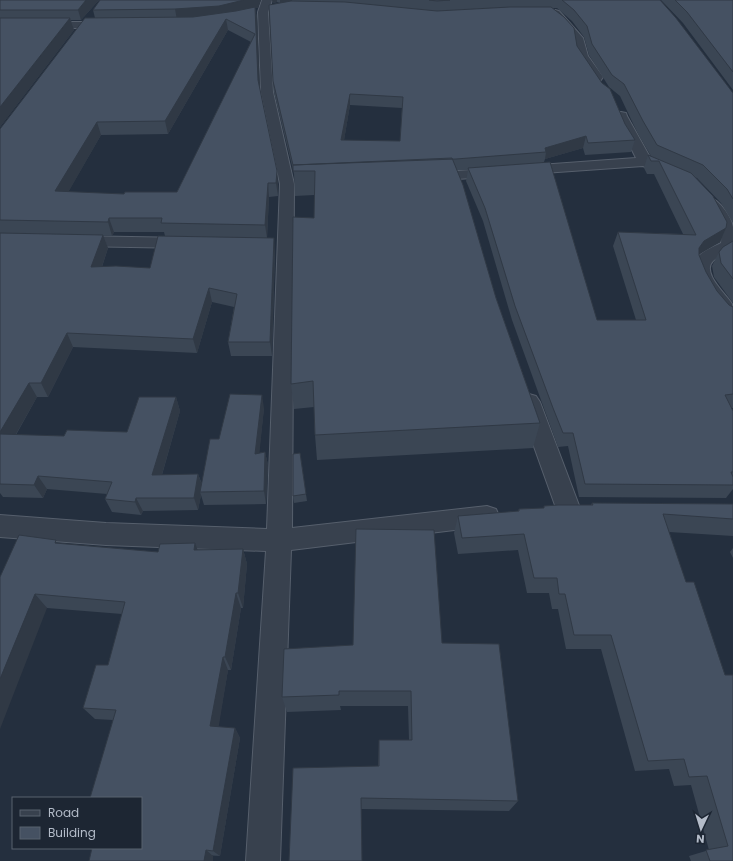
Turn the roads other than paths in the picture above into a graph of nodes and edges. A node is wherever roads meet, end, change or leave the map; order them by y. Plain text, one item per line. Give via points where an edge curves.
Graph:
1 (268, 8) edge
2 (95, 12) edge
3 (545, 12) edge
4 (123, 24) edge
5 (0, 25) edge
6 (85, 25) junction
7 (76, 36) edge
8 (600, 83) edge
9 (616, 105) edge
10 (646, 162) junction
11 (455, 176) junction
12 (417, 178) edge
13 (685, 180) edge
14 (700, 192) edge
15 (464, 195) edge
16 (56, 241) edge
17 (199, 243) edge
18 (733, 316) edge
19 (522, 384) edge
20 (567, 508) edge
21 (505, 514) edge
22 (0, 526) edge
23 (279, 540) junction
24 (263, 861) edge

1 - 23 street via 267,92 294,184 278,244
2 - 6 street
3 - 8 street via 553,12 578,38 582,56
4 - 6 street
5 - 6 street
6 - 7 street
9 - 10 street
10 - 11 street
10 - 13 street
11 - 12 street
11 - 15 street
14 - 18 street via 715,207 730,235 729,245 705,258 703,276 707,285
16 - 17 street
19 - 20 street
21 - 23 street
22 - 23 street via 106,534
23 - 24 street

